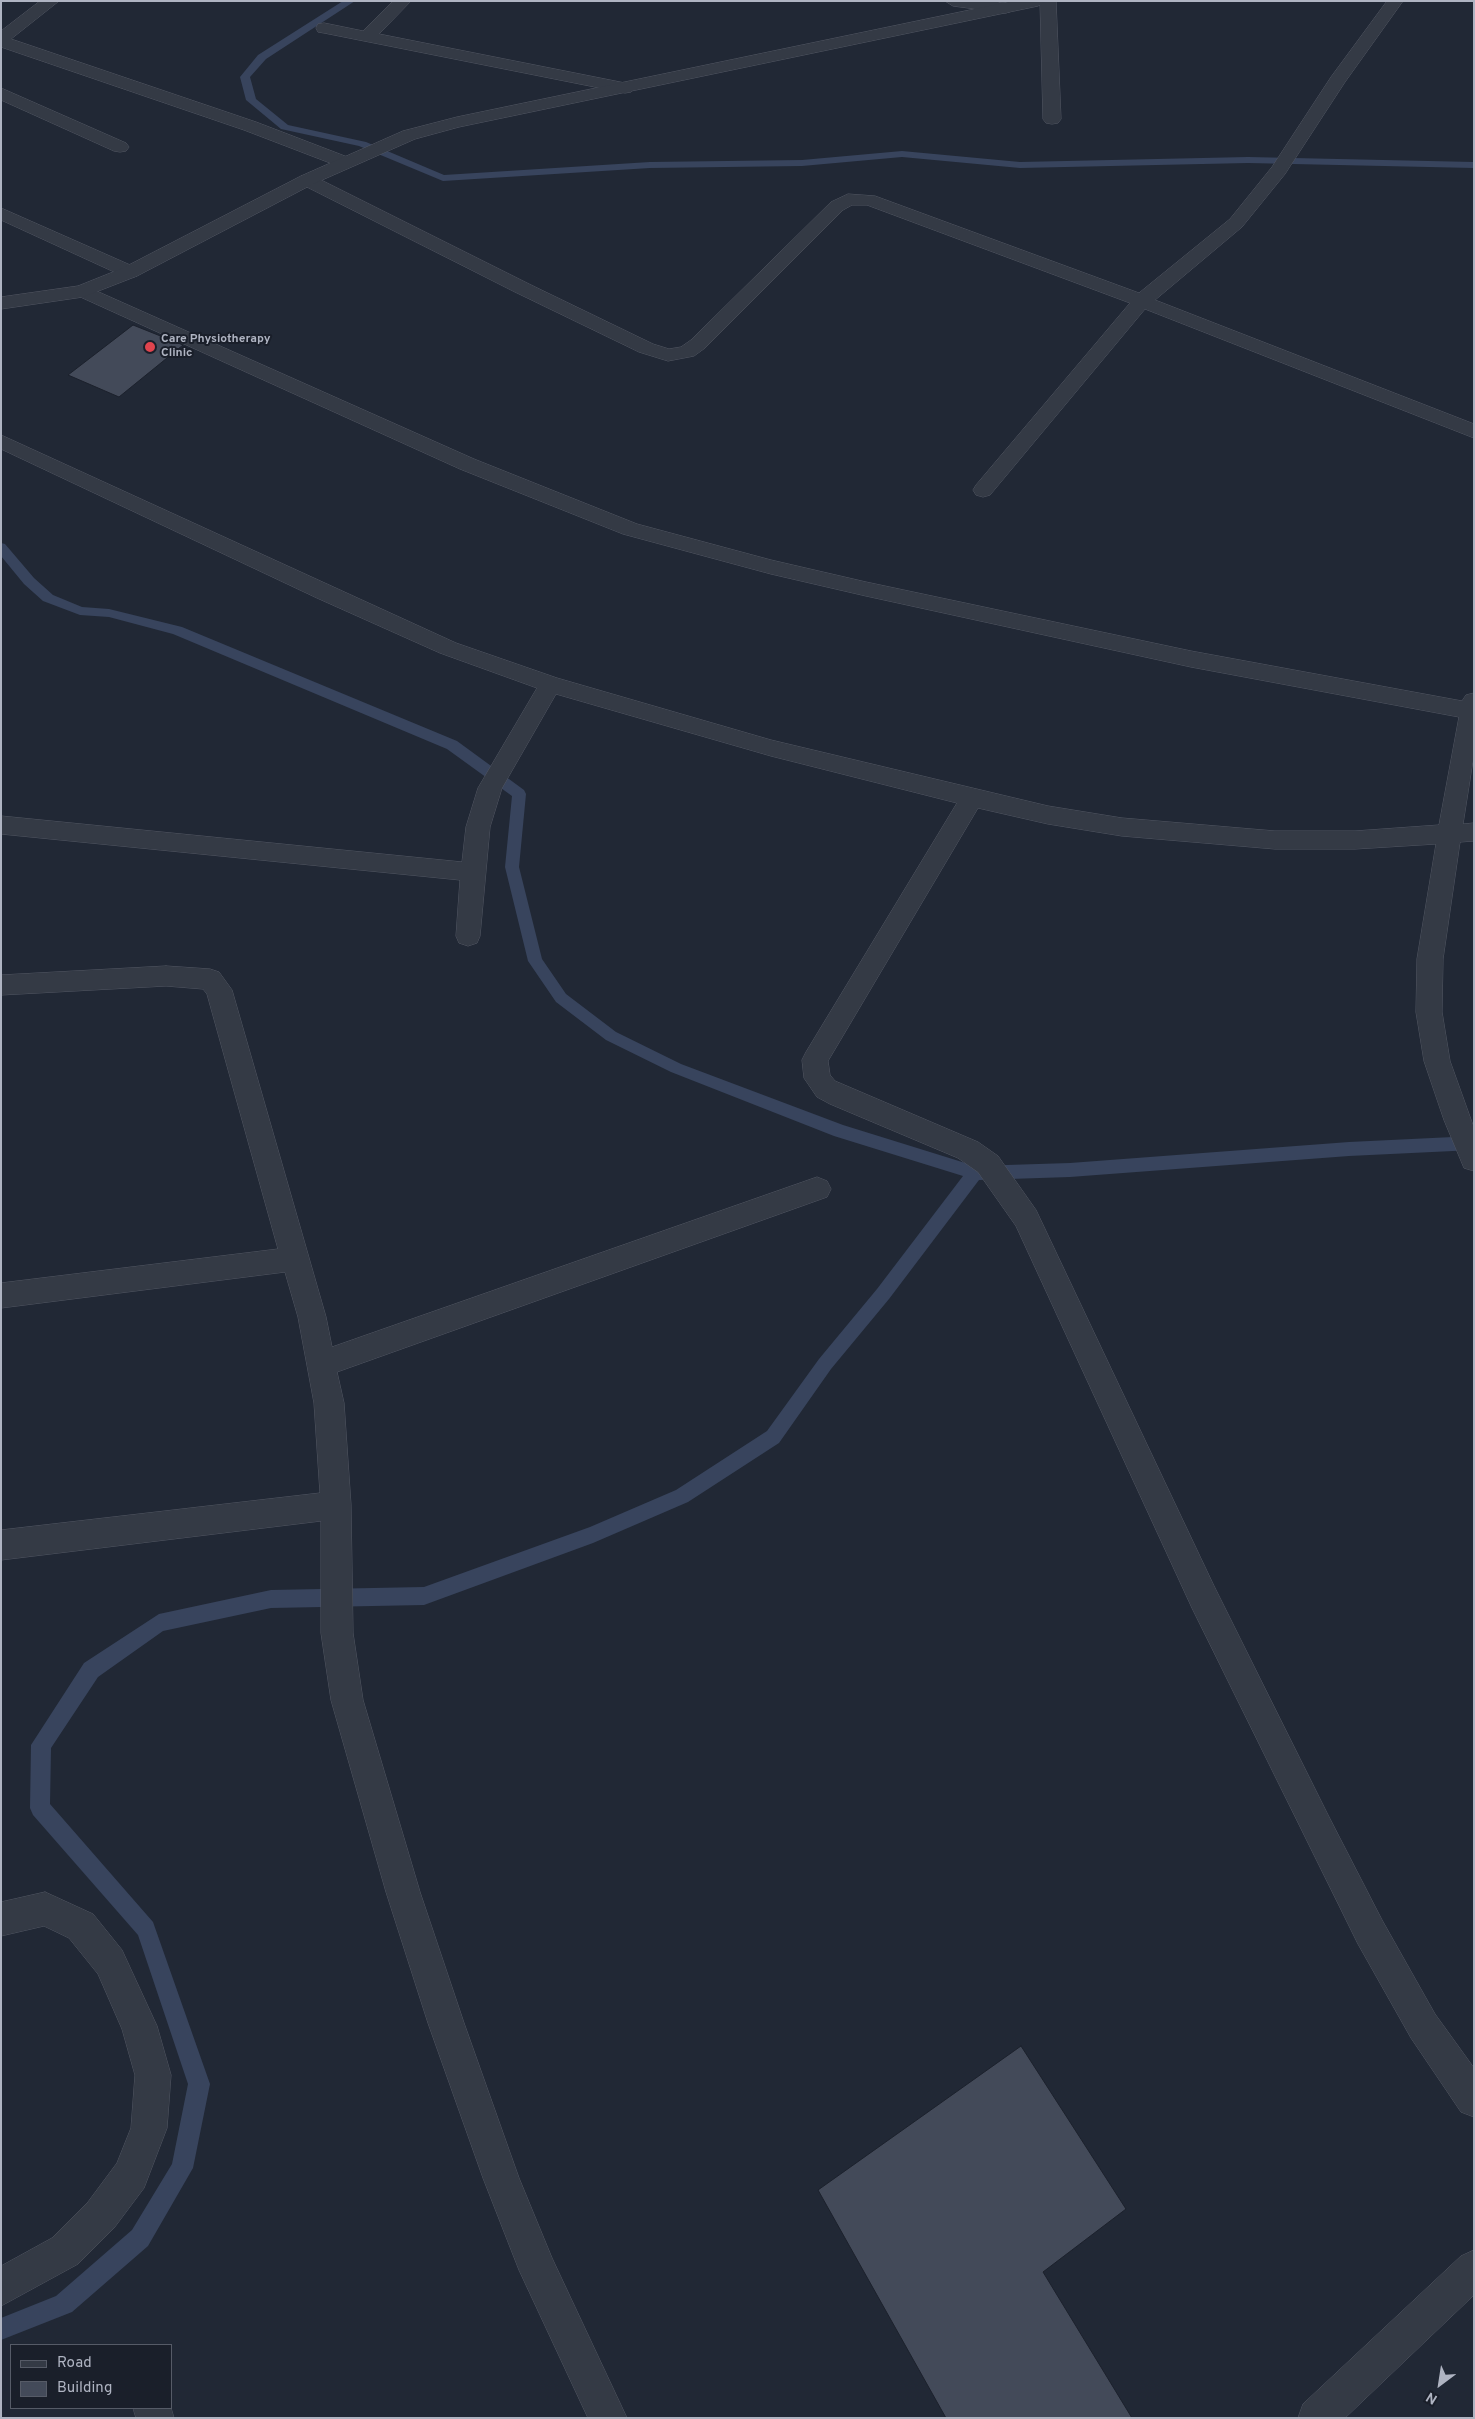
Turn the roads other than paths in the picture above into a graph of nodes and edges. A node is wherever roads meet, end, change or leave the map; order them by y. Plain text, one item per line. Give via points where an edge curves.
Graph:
1 (50, 1) edge
2 (403, 1) edge
3 (953, 1) edge
4 (1038, 1) edge
5 (1048, 1) edge
6 (1395, 1) edge
7 (1006, 8) junction
8 (324, 28) dead end
9 (367, 36) junction
10 (1, 40) edge
11 (625, 88) junction
12 (1, 93) edge
13 (1052, 119) dead end
14 (120, 147) dead end
15 (344, 162) junction
16 (307, 180) junction
17 (1, 213) edge
18 (130, 272) junction
19 (83, 291) junction
20 (1142, 301) junction
21 (1, 302) edge
22 (1474, 432) edge
23 (1, 441) edge
24 (983, 490) dead end
25 (550, 684) junction
26 (1472, 706) edge
27 (972, 798) junction
28 (1, 825) edge
29 (1462, 833) edge
30 (472, 872) junction
31 (468, 936) dead end
32 (1, 985) edge
33 (1474, 1160) edge
34 (817, 1189) dead end
35 (296, 1259) junction
36 (1, 1296) edge
37 (322, 1364) junction
38 (336, 1517) junction
39 (1, 1545) edge
40 (1, 1919) edge
41 (1474, 2099) edge
42 (1474, 2269) edge
43 (1, 2287) edge
44 (608, 2418) edge
45 (1317, 2418) edge

1 - 10 street
2 - 9 street
3 - 7 street
4 - 7 street
5 - 13 street
6 - 20 street via 1337,81 1292,152 1236,223
7 - 11 street
8 - 9 street
9 - 11 street
10 - 15 street
11 - 15 street via 457,122 408,135
12 - 14 street
15 - 16 street
16 - 18 street
16 - 20 street via 522,288 646,348 668,355 687,352 698,344 837,206 848,199 869,200
17 - 18 street
18 - 19 street
19 - 21 street via 51,298
19 - 26 street via 467,464 630,529 762,565 1191,659
20 - 22 street
20 - 24 street
23 - 25 street via 384,620 448,648
25 - 27 street via 771,748
25 - 30 street via 490,788 478,827
26 - 29 street
27 - 29 street via 1048,815 1198,835 1275,840 1355,840
27 - 41 street via 815,1060 817,1078 839,1096 968,1150 988,1164 1026,1218 1203,1597 1365,1923 1423,2026
28 - 30 street
29 - 33 street via 1430,959 1429,1012 1437,1061
30 - 31 street
32 - 35 street via 166,976 210,979 220,990
34 - 37 street
35 - 36 street
35 - 37 street
37 - 38 street via 329,1403
38 - 39 street
38 - 44 street via 337,1633 347,1700 403,1892 501,2178 538,2270
40 - 43 street via 45,1909 81,1926 110,1962 139,2026 153,2074 148,2128 131,2175 101,2214 65,2251
42 - 45 street

